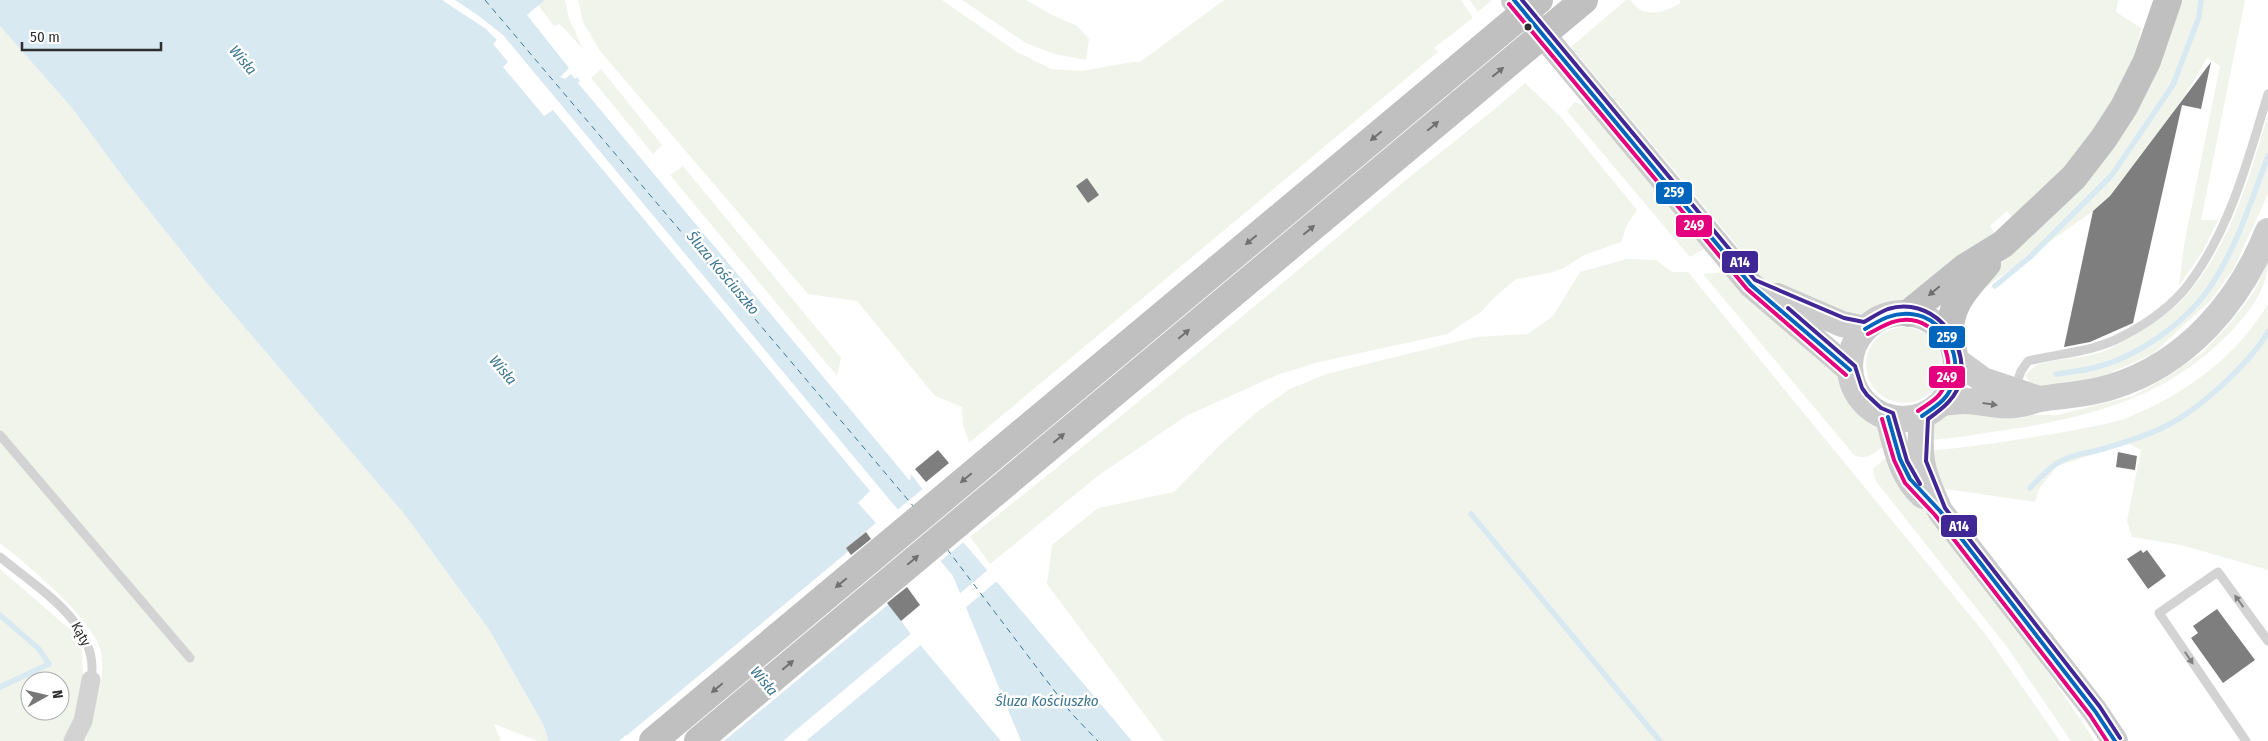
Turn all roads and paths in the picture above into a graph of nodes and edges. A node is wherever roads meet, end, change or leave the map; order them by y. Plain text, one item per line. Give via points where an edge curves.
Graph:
1 (1514, 0) edge
2 (1539, 0) edge
3 (1584, 0) edge
4 (2168, 0) edge
5 (2268, 94) edge
6 (2268, 231) edge
7 (2003, 244) junction
8 (1751, 285) junction
9 (1910, 313) junction
10 (1865, 329) junction
11 (1953, 349) junction
12 (1850, 370) junction
13 (2014, 391) junction
14 (2039, 399) junction
15 (1932, 410) junction
16 (1888, 417) junction
17 (0, 436) edge
18 (1940, 511) junction
19 (0, 557) edge
20 (2268, 640) edge
21 (190, 658) dead end
22 (91, 680) joint
23 (73, 741) edge
24 (653, 741) edge
25 (698, 741) edge
26 (2115, 741) edge
27 (2246, 741) edge

1 - 8 main road
2 -> 24 highway, bridge
25 -> 3 highway, bridge
4 - 7 highway via 2147,61 2104,138 2074,177
5 - 13 lane via 2239,188 2210,250 2188,286 2161,312 2122,337 2086,351 2028,361
6 - 14 main road via 2227,305 2177,354 2157,367 2112,387 2080,395
7 -> 9 highway via 1964,268
7 - 11 highway via 1955,305 1950,319
8 - 10 main road via 1842,324
8 - 12 main road
9 - 10 main road via 1885,316
9 - 11 main road via 1936,324
10 - 12 main road via 1856,341
11 - 13 main road via 1984,380
11 - 15 main road via 1954,383
12 - 16 main road via 1862,399 1873,410
13 - 14 main road
15 -> 14 main road via 1966,401 2011,406
15 - 16 main road via 1910,419
15 - 18 main road via 1920,462
16 - 18 main road via 1908,478 1920,494
17 - 21 lane
18 - 26 main road
19 - 22 lane, Kąty via 69,614 84,635 91,654
20 -> 27 lane via 2218,572 2159,613
22 - 23 street, Kąty via 83,721

